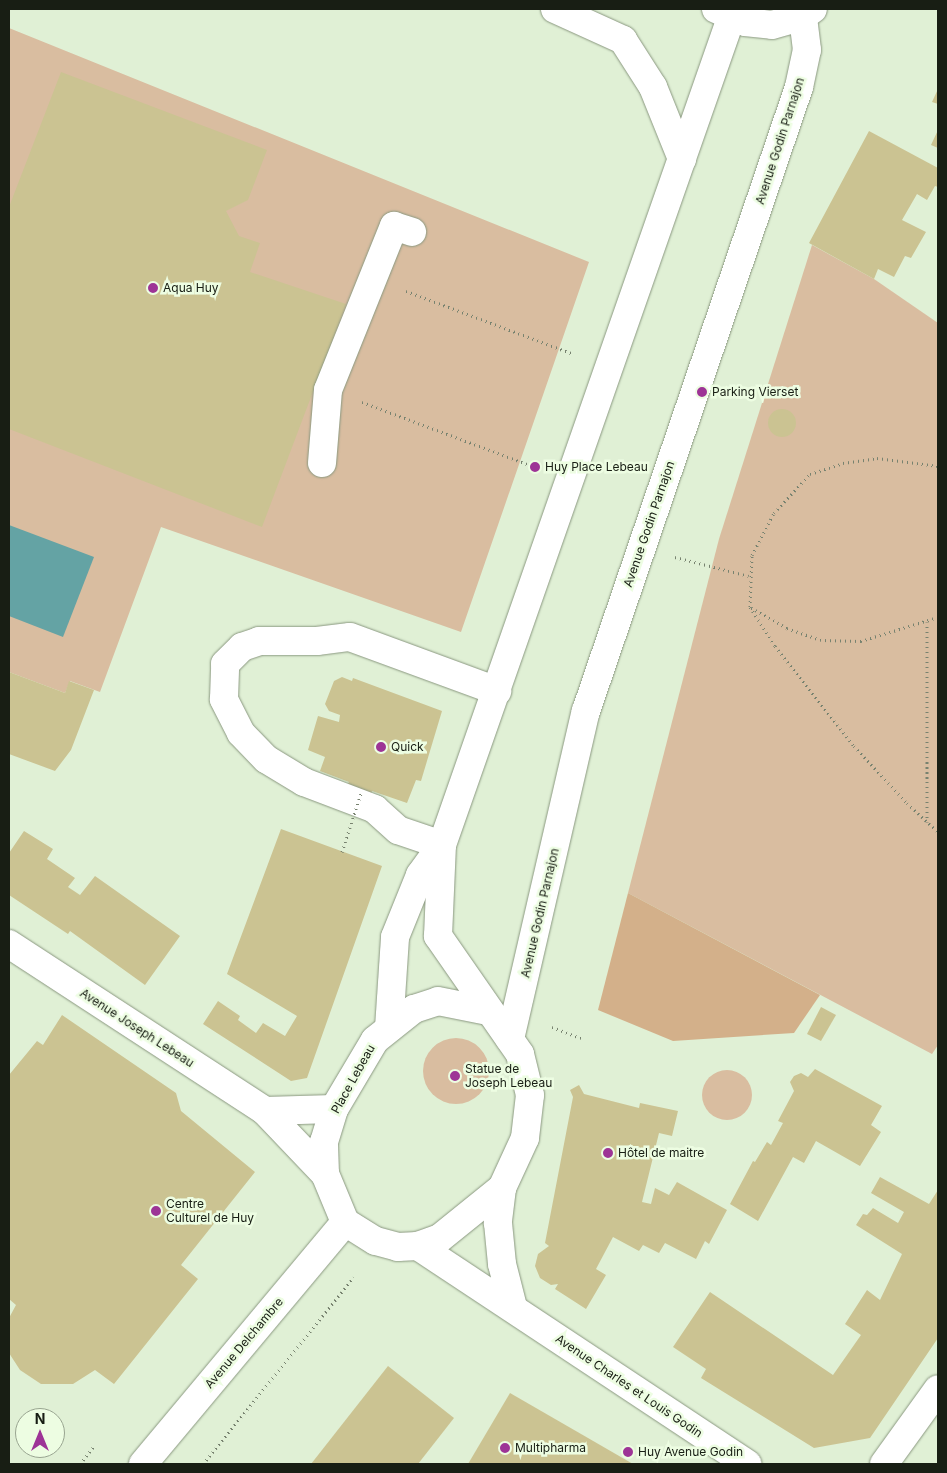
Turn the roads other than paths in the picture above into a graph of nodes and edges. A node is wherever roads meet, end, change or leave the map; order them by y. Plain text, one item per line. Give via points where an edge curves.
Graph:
1 (556, 9) edge
2 (724, 12) edge
3 (808, 13) edge
4 (682, 159) junction
5 (412, 232) dead end
6 (322, 463) dead end
7 (498, 691) junction
8 (442, 845) junction
9 (9, 944) edge
10 (488, 1011) junction
11 (389, 1028) junction
12 (510, 1039) junction
13 (334, 1109) junction
14 (264, 1111) junction
15 (325, 1174) junction
16 (502, 1188) junction
17 (345, 1222) junction
18 (418, 1246) junction
19 (513, 1307) junction
20 (938, 1388) edge
21 (143, 1464) edge
22 (747, 1464) edge
23 (884, 1464) edge

1 - 4 street via 623,40 653,87
2 - 3 street, Avenue Godin Parnajon via 772,25
2 - 4 street, Avenue Godin Parnajon
3 - 12 street, Avenue Godin Parnajon via 807,50 799,87 586,711
4 - 7 street, Avenue Godin Parnajon via 543,551
5 - 6 street via 394,226 328,390
7 - 8 street, Avenue Godin Parnajon
7 - 8 street via 350,638 259,641 242,647 225,664 224,699 241,733 266,759 304,782 375,809 398,830
8 - 10 street, Avenue Godin Parnajon via 438,936
8 - 11 street, Avenue Godin Parnajon via 420,875 395,937
9 - 14 street, Avenue Joseph Lebeau
10 - 11 street via 438,1002 414,1009
10 - 12 street, Avenue Godin Parnajon
11 - 13 street, Place Lebeau via 365,1054
12 - 16 street, Avenue Godin Parnajon via 527,1074 530,1095 525,1138
13 - 14 street
13 - 15 street, Place Lebeau via 324,1142
14 - 15 street, Avenue Joseph Lebeau
15 - 17 street, Place Lebeau
16 - 18 street, Avenue Godin Parnajon via 440,1238
16 - 19 street via 498,1223 502,1264
17 - 18 street, Avenue Godin Parnajon via 376,1241 398,1247
17 - 21 street, Avenue Delchambre
18 - 19 street, Avenue Charles et Louis Godin
19 - 22 street, Avenue Charles et Louis Godin
20 - 23 street

